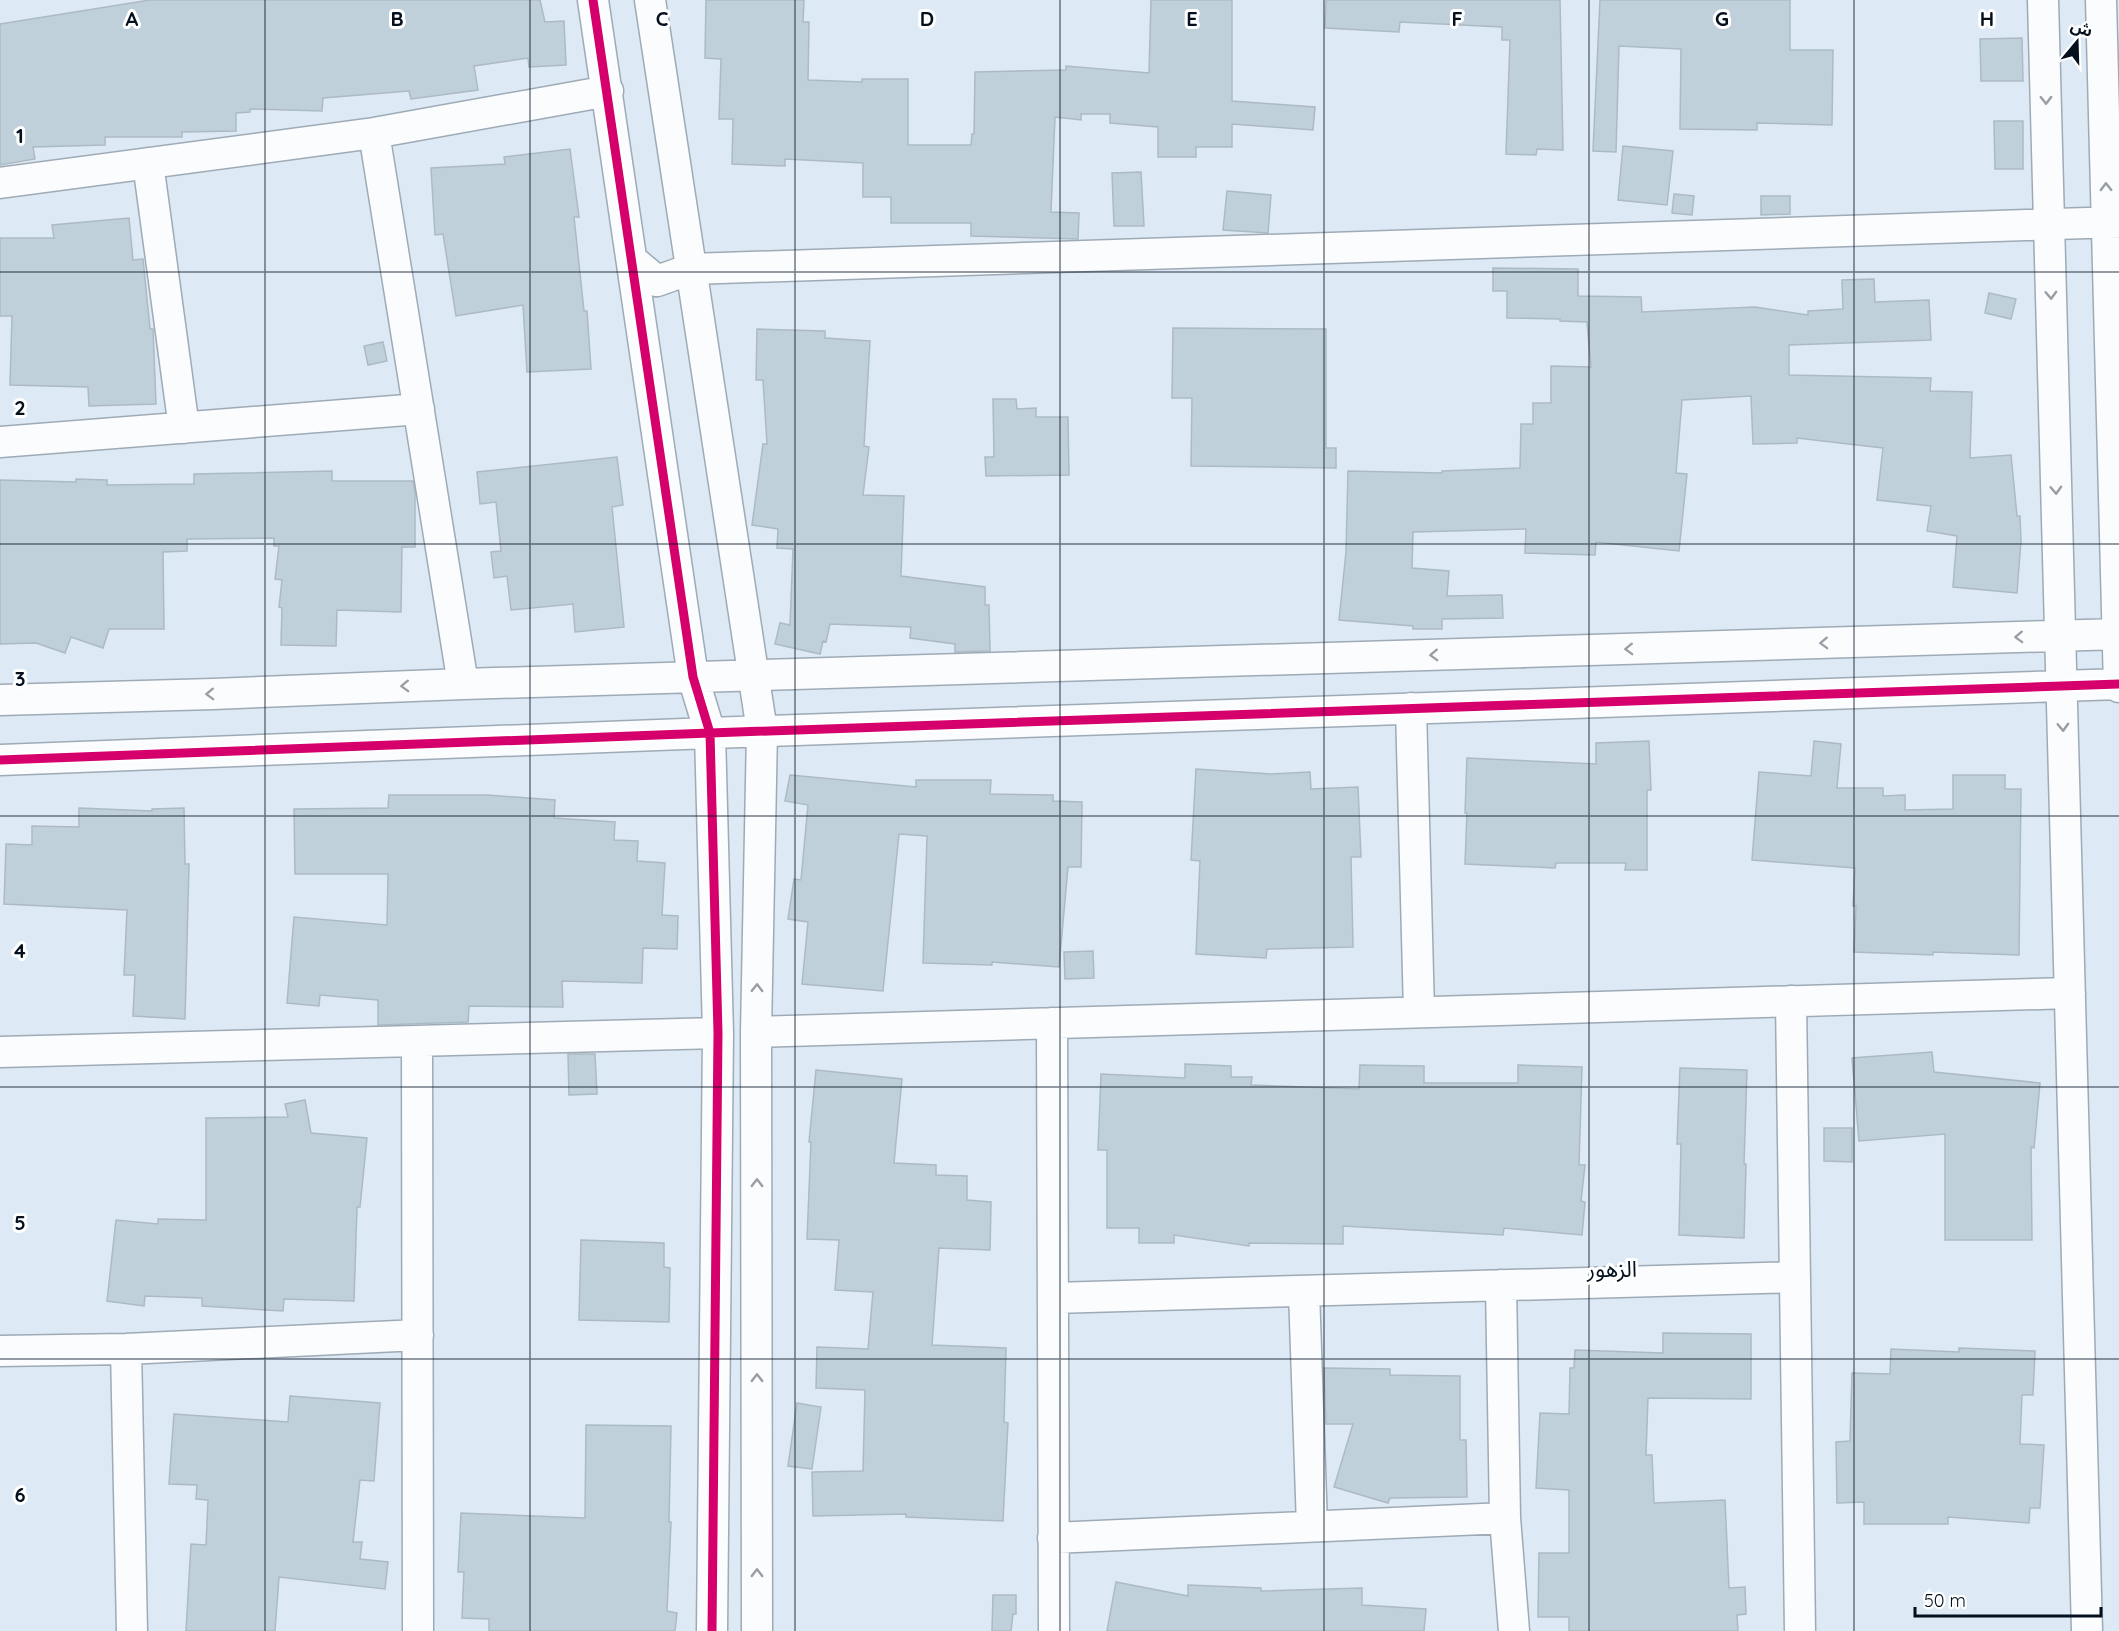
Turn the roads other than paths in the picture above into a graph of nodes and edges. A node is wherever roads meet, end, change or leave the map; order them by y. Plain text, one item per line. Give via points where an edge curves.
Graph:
1 (593, 0) edge
2 (650, 0) edge
3 (2043, 0) edge
4 (2102, 0) edge
5 (608, 90) junction
6 (374, 134) junction
7 (148, 164) junction
8 (0, 183) edge
9 (2113, 222) edge
10 (2049, 224) junction
11 (632, 260) junction
12 (692, 268) junction
13 (419, 409) junction
14 (184, 428) junction
15 (0, 442) edge
16 (2118, 634) edge
17 (2060, 636) junction
18 (754, 675) junction
19 (693, 677) junction
20 (463, 684) junction
21 (2119, 685) edge
22 (2061, 686) junction
23 (0, 700) edge
24 (1411, 708) junction
25 (762, 731) junction
26 (710, 733) junction
27 (0, 760) edge
28 (2070, 993) junction
29 (1791, 1001) junction
30 (1419, 1012) junction
31 (1052, 1023) junction
32 (756, 1032) junction
33 (718, 1033) junction
34 (417, 1041) junction
35 (0, 1052) edge
36 (1795, 1277) junction
37 (1501, 1285) junction
38 (1304, 1290) junction
39 (1053, 1298) junction
40 (418, 1335) junction
41 (126, 1349) junction
42 (0, 1351) edge
43 (1505, 1518) junction
44 (1312, 1527) junction
45 (1053, 1538) junction
46 (132, 1631) edge
47 (418, 1631) edge
48 (712, 1631) edge
49 (757, 1631) edge
50 (1054, 1631) edge
51 (1514, 1631) edge
52 (1800, 1631) edge
53 (2086, 1631) edge

1 - 5 street
2 - 12 street
3 -> 10 street
9 -> 4 street
5 - 6 street
5 - 11 street
6 - 7 street
6 - 13 street
7 - 8 street
7 - 14 street
9 - 10 street
9 - 16 street
10 - 12 street
10 -> 17 street
11 - 12 street via 657,281
11 - 19 street
12 - 18 street
13 - 14 street
13 - 20 street
14 - 15 street
16 - 17 street
16 - 21 street
17 -> 18 street
17 - 22 street
18 - 19 street
18 - 25 street
19 - 20 street
19 - 26 street
20 -> 23 street
21 - 22 street
22 - 24 street
22 -> 28 street
24 - 25 street
24 - 30 street
25 - 26 street
32 -> 25 street
26 - 27 street
26 - 33 street
28 - 29 street
28 - 53 street
29 - 30 street
29 - 36 street
30 - 31 street
31 - 32 street
31 - 39 street
49 -> 32 street
33 - 34 street
33 - 48 street
34 - 35 street
34 - 40 street
36 - 37 street
36 - 52 street
37 - 38 street
37 - 43 street
38 - 39 street
38 - 44 street
39 - 45 street
40 - 41 street
40 - 47 street
41 - 42 street
41 - 46 street
43 - 44 street
43 - 51 street
44 - 45 street
45 - 50 street

